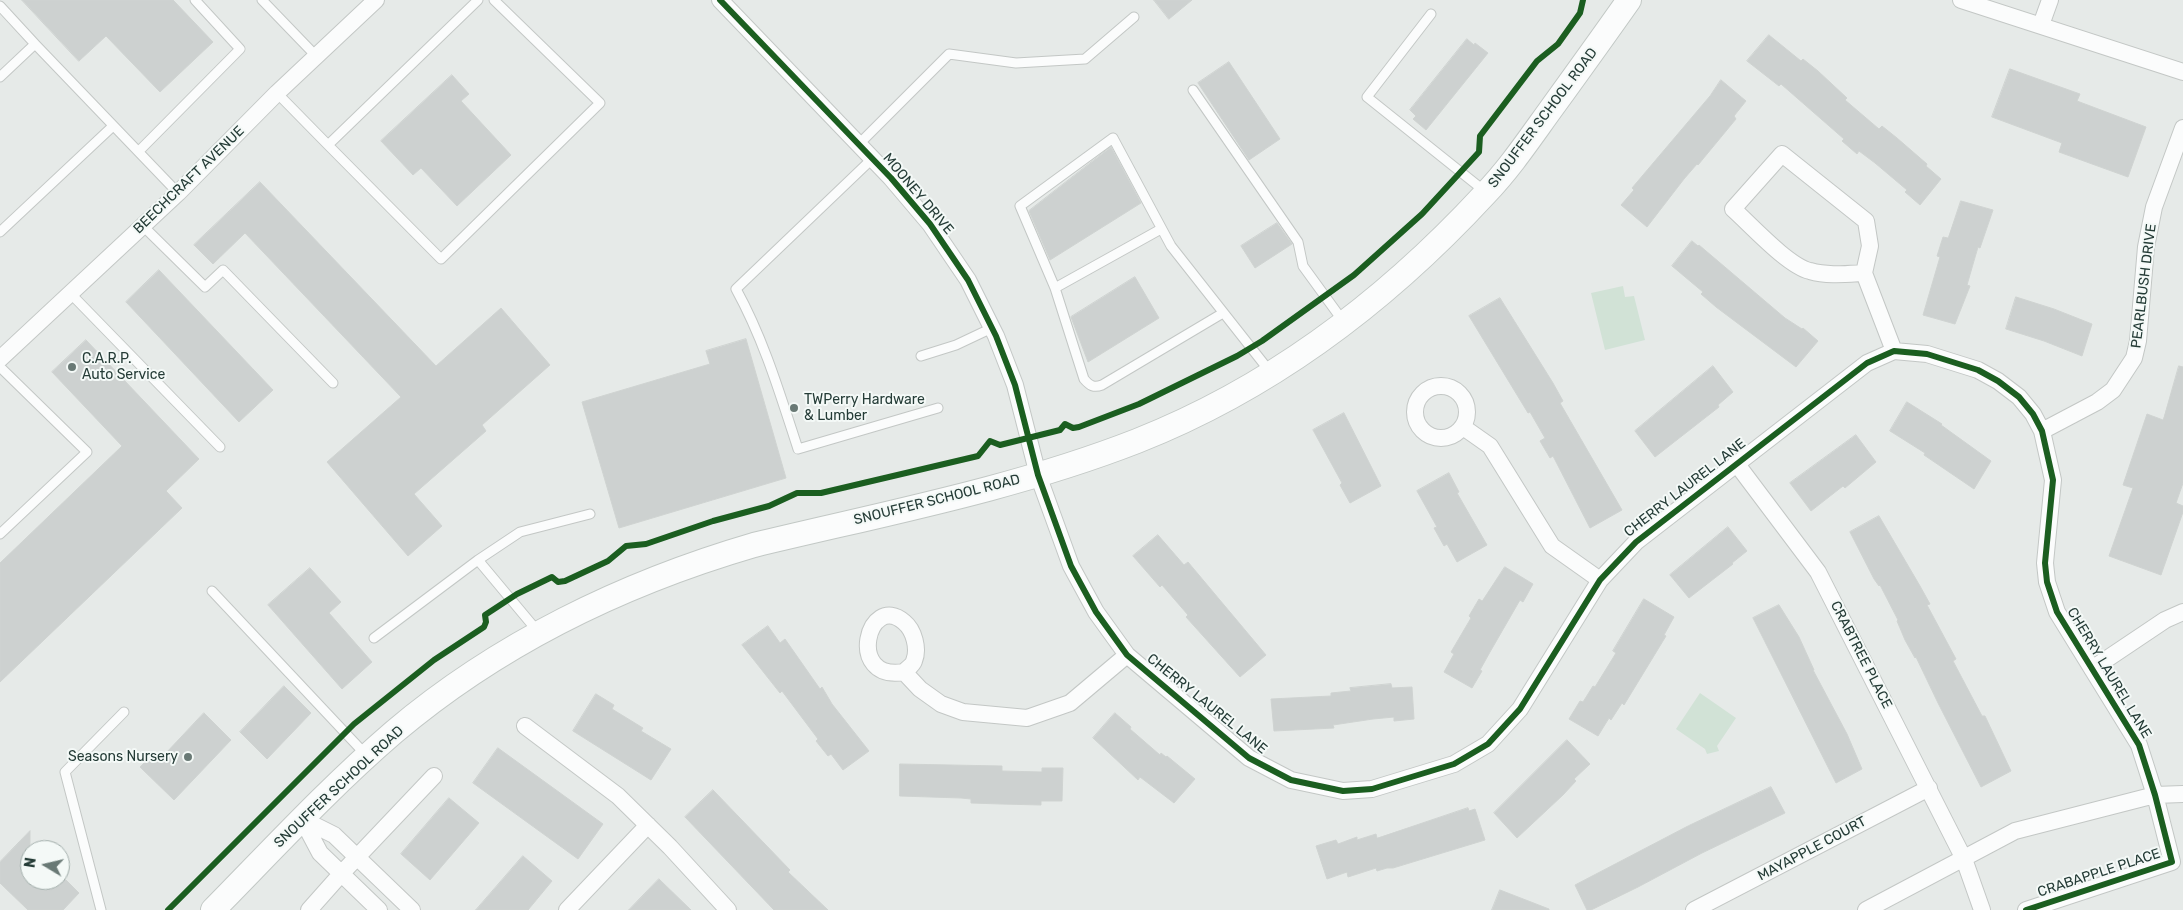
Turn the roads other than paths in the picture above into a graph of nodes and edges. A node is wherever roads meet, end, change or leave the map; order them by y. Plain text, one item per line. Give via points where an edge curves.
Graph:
1 (196, 0) edge
2 (262, 0) edge
3 (376, 0) edge
4 (478, 0) edge
5 (494, 0) edge
6 (720, 0) edge
7 (1961, 0) edge
8 (2050, 0) edge
9 (1623, 4) edge
10 (0, 6) edge
11 (1430, 14) dead end
12 (1134, 17) dead end
13 (2041, 25) junction
14 (36, 44) junction
15 (317, 57) junction
16 (2183, 72) edge
17 (0, 77) edge
18 (1193, 90) dead end
19 (277, 94) junction
20 (114, 126) junction
21 (2183, 128) edge
22 (859, 144) junction
23 (328, 145) junction
24 (139, 151) junction
25 (873, 158) junction
26 (178, 192) junction
27 (1487, 193) junction
28 (143, 226) junction
29 (1161, 229) junction
30 (0, 232) edge
31 (1864, 273) junction
32 (1056, 288) junction
33 (71, 294) junction
34 (1223, 313) junction
35 (1345, 323) junction
36 (992, 328) junction
37 (1894, 351) junction
38 (921, 356) dead end
39 (0, 359) edge
40 (0, 367) edge
41 (1271, 374) junction
42 (333, 382) dead end
43 (938, 408) dead end
44 (1463, 427) dead end
45 (2042, 431) junction
46 (220, 447) dead end
47 (1736, 464) junction
48 (1038, 474) junction
49 (590, 514) dead end
50 (0, 534) edge
51 (478, 560) junction
52 (1600, 580) junction
53 (212, 591) dead end
54 (2183, 612) edge
55 (539, 634) junction
56 (374, 638) dead end
57 (1127, 655) junction
58 (2092, 670) junction
59 (904, 672) dead end
60 (124, 712) dead end
61 (525, 726) dead end
62 (367, 756) junction
63 (434, 776) dead end
64 (1929, 788) junction
65 (2183, 794) edge
66 (2155, 795) junction
67 (302, 819) junction
68 (648, 825) junction
69 (357, 858) junction
70 (1964, 859) junction
71 (340, 874) junction
72 (101, 910) edge
73 (213, 910) edge
74 (309, 910) edge
75 (379, 910) edge
76 (412, 910) edge
77 (568, 910) edge
78 (728, 910) edge
79 (1694, 910) edge
80 (1866, 910) edge
81 (1982, 910) edge
82 (2026, 910) edge

1 - 24 lane via 240,49
2 - 15 lane
3 - 15 street, BEECHCRAFT AVENUE
4 - 23 lane
5 - 23 lane via 600,103 441,259
6 - 22 street, MOONEY DRIVE
7 - 13 street
8 - 13 street
9 - 27 main road, SNOUFFER SCHOOL ROAD via 1519,153
10 - 14 lane
11 - 27 lane via 1367,97
12 - 22 lane via 1085,59 1016,63 949,54
13 - 16 street
14 - 17 lane
14 - 20 lane
15 - 19 street, BEECHCRAFT AVENUE
18 - 35 lane via 1298,242 1302,266
19 - 23 lane
19 - 26 street, BEECHCRAFT AVENUE
20 - 24 lane
20 - 30 lane
21 - 45 street, PEARLBUSH DRIVE via 2154,207 2146,247 2134,358 2113,390
22 - 25 street, MOONEY DRIVE
24 - 26 lane
25 - 36 street, MOONEY DRIVE via 930,224 968,280
25 - 43 lane via 736,289 768,357 798,449
26 - 28 street, BEECHCRAFT AVENUE
27 - 35 main road, SNOUFFER SCHOOL ROAD via 1435,246
28 - 33 street, BEECHCRAFT AVENUE
28 - 42 lane via 205,287 223,270
29 - 32 lane
29 - 32 lane via 1113,138 1020,206
29 - 34 lane
31 - 31 street via 1870,246 1866,221 1782,154 1733,209 1796,266 1824,274
31 - 37 street
32 - 34 lane via 1084,379 1096,387
33 - 39 street, BEECHCRAFT AVENUE
33 - 46 lane
34 - 41 lane
35 - 41 main road, SNOUFFER SCHOOL ROAD
36 - 38 lane via 956,345
36 - 48 street, MOONEY DRIVE via 1015,385
37 - 45 street, CHERRY LAUREL LANE via 1926,354 1978,370 2019,397
37 - 47 street, CHERRY LAUREL LANE via 1867,363
40 - 50 lane via 87,452
41 - 48 main road, SNOUFFER SCHOOL ROAD via 1139,440
44 - 52 street via 1490,446 1552,546
45 - 58 street, CHERRY LAUREL LANE via 2053,480 2045,563 2047,582 2057,612
47 - 52 street, CHERRY LAUREL LANE via 1636,542
47 - 64 street, CRABTREE PLACE via 1818,572
48 - 55 main road, SNOUFFER SCHOOL ROAD via 716,556 638,584
48 - 57 street, CHERRY LAUREL LANE via 1071,566 1096,612
49 - 51 lane via 520,532
51 - 55 lane
51 - 56 lane
52 - 57 street, CHERRY LAUREL LANE via 1520,709 1488,744 1454,764 1372,789 1343,790 1291,780 1249,758
53 - 62 lane
54 - 58 street via 2165,620
55 - 62 main road, SNOUFFER SCHOOL ROAD via 467,677
57 - 59 street via 1070,703 1027,718 963,712 934,699
58 - 66 street, CHERRY LAUREL LANE via 2139,745
60 - 72 lane via 65,772
61 - 68 street via 618,796
62 - 67 main road, SNOUFFER SCHOOL ROAD
63 - 69 street
64 - 70 street, CRABTREE PLACE
64 - 79 street, MAYAPPLE COURT
65 - 66 street
66 - 70 street via 2015,831
66 - 82 street, CRABAPPLE PLACE via 2172,862
67 - 69 street via 334,835
67 - 71 street via 320,853
67 - 73 main road, SNOUFFER SCHOOL ROAD
68 - 77 street
68 - 78 street
69 - 71 street
69 - 76 street
70 - 80 street
70 - 81 street, CRABTREE PLACE
71 - 74 street
71 - 75 street

